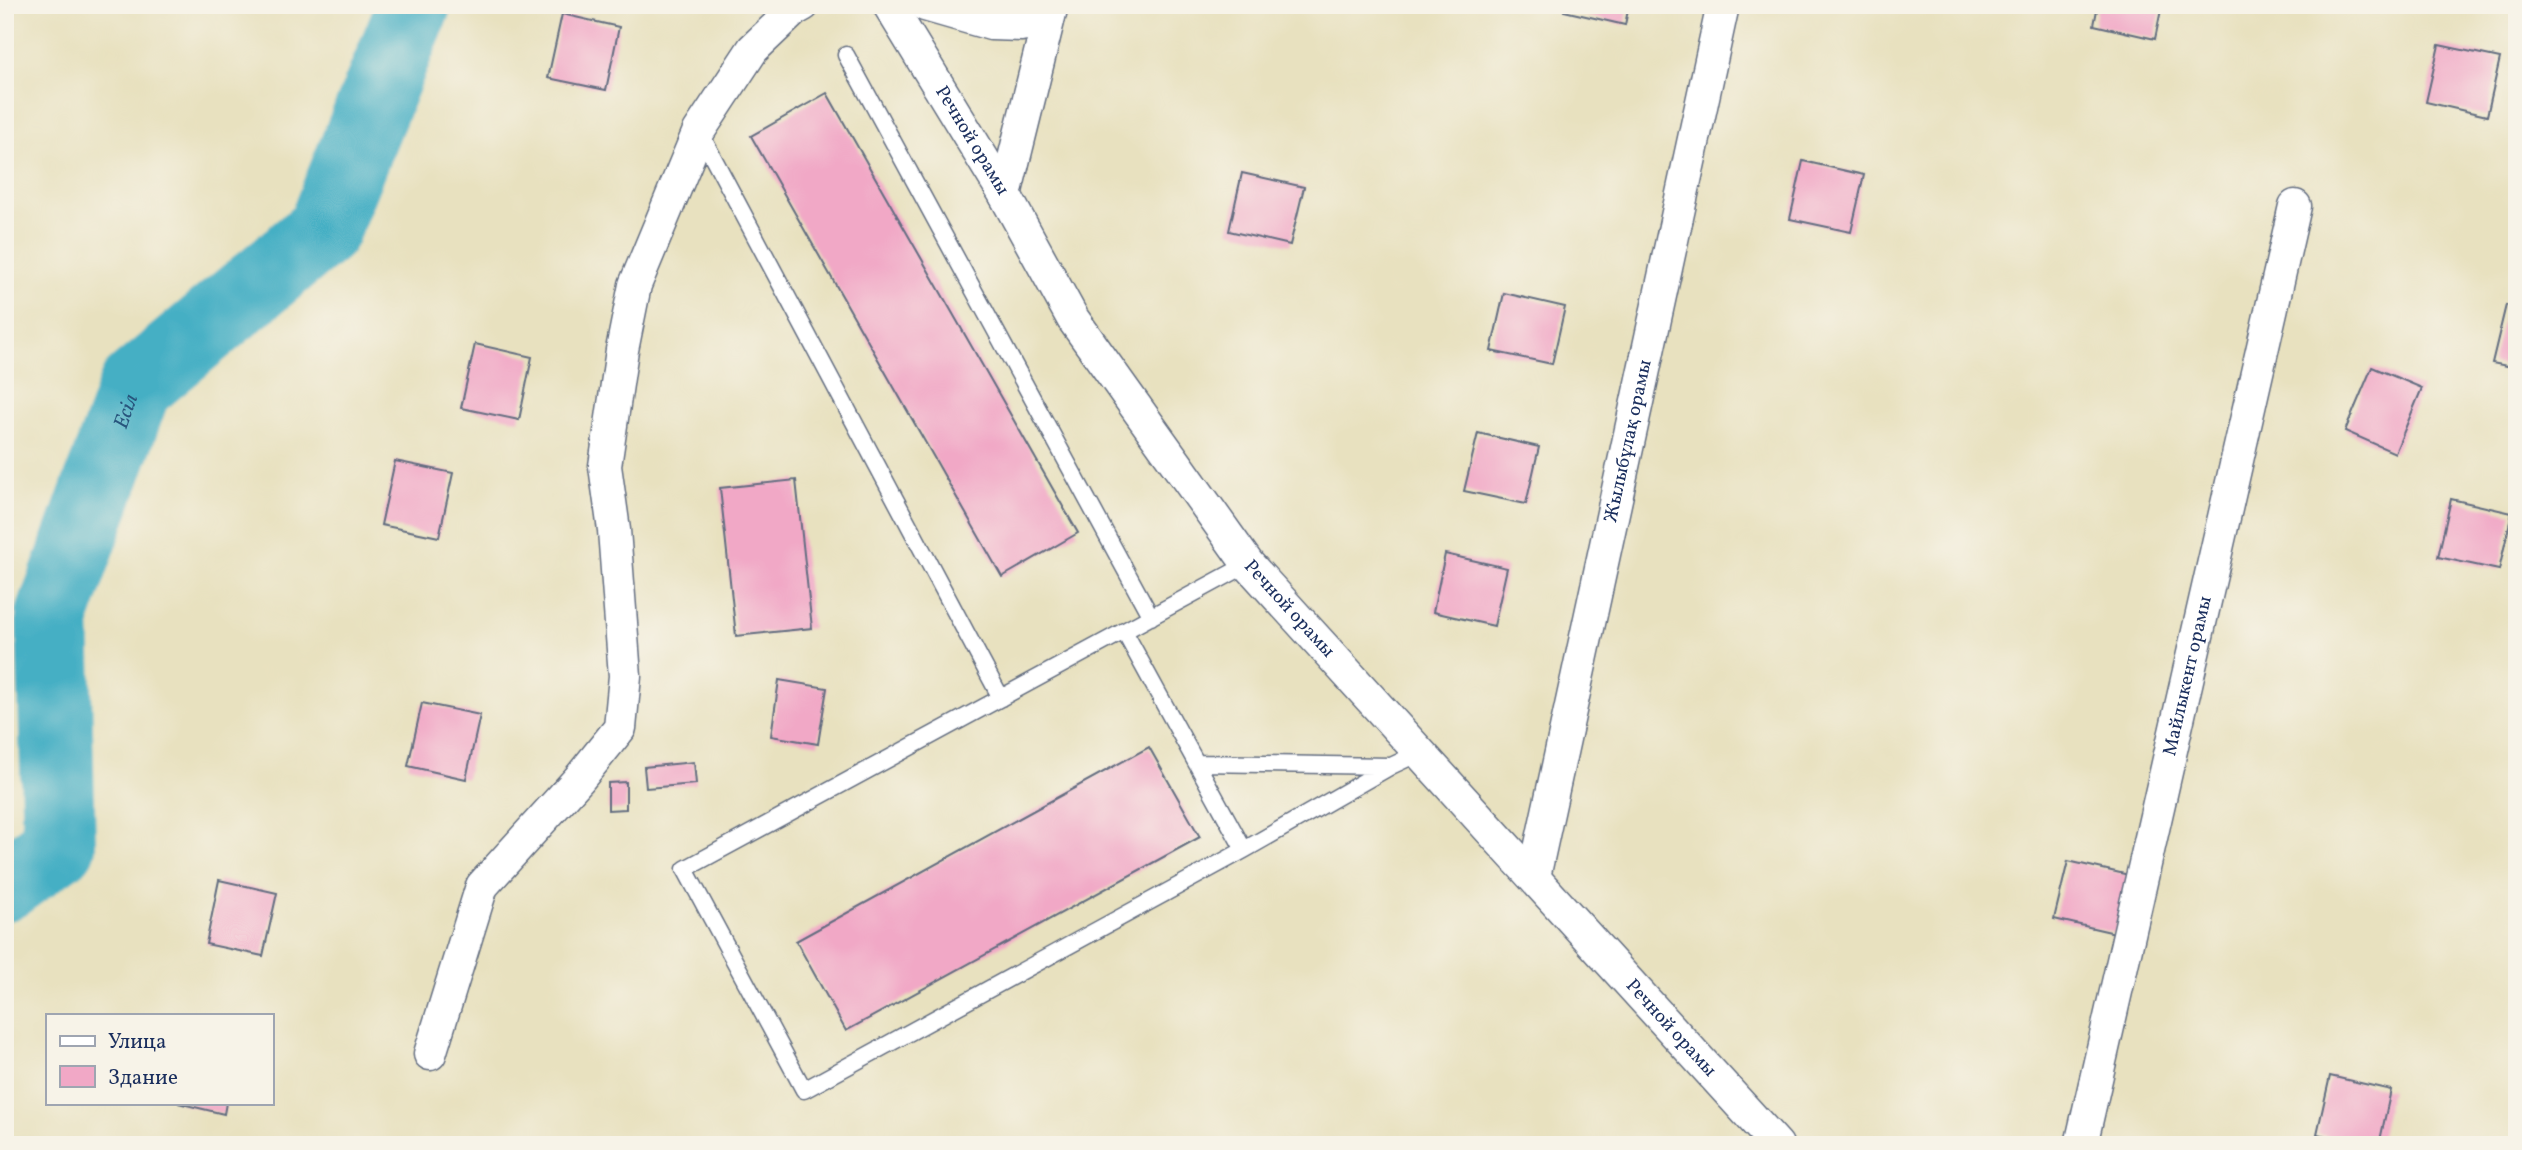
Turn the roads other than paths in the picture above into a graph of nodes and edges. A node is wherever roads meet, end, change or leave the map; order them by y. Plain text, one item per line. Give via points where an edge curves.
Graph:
1 (803, 5) edge
2 (889, 5) edge
3 (925, 5) edge
4 (1051, 5) edge
5 (1723, 5) edge
6 (846, 55) dead end
7 (699, 131) junction
8 (1005, 195) junction
9 (2295, 206) dead end
10 (1248, 564) junction
11 (1151, 617) junction
12 (1124, 631) junction
13 (1001, 698) junction
14 (1421, 752) junction
15 (1197, 763) junction
16 (1391, 766) junction
17 (1244, 850) junction
18 (1534, 877) junction
19 (430, 1054) dead end
20 (1777, 1145) edge
21 (2081, 1145) edge

1 - 7 street via 753,50
2 - 8 street, Речной орамы
3 - 4 street via 991,24 1023,25
4 - 8 street
5 - 18 street, Жылыбұлақ орамы
6 - 11 lane
7 - 13 lane
7 - 19 street via 635,285 605,466 625,676 620,728 482,886
8 - 10 street, Речной орамы via 1073,319
9 - 21 street, Майлыкент орамы
10 - 11 lane
10 - 14 street, Речной орамы
11 - 12 lane
12 - 13 lane
12 - 15 lane
13 - 17 lane via 685,869 804,1090
14 - 16 lane
14 - 18 street, Речной орамы
15 - 16 lane
15 - 17 lane
16 - 17 lane
18 - 20 street, Речной орамы

